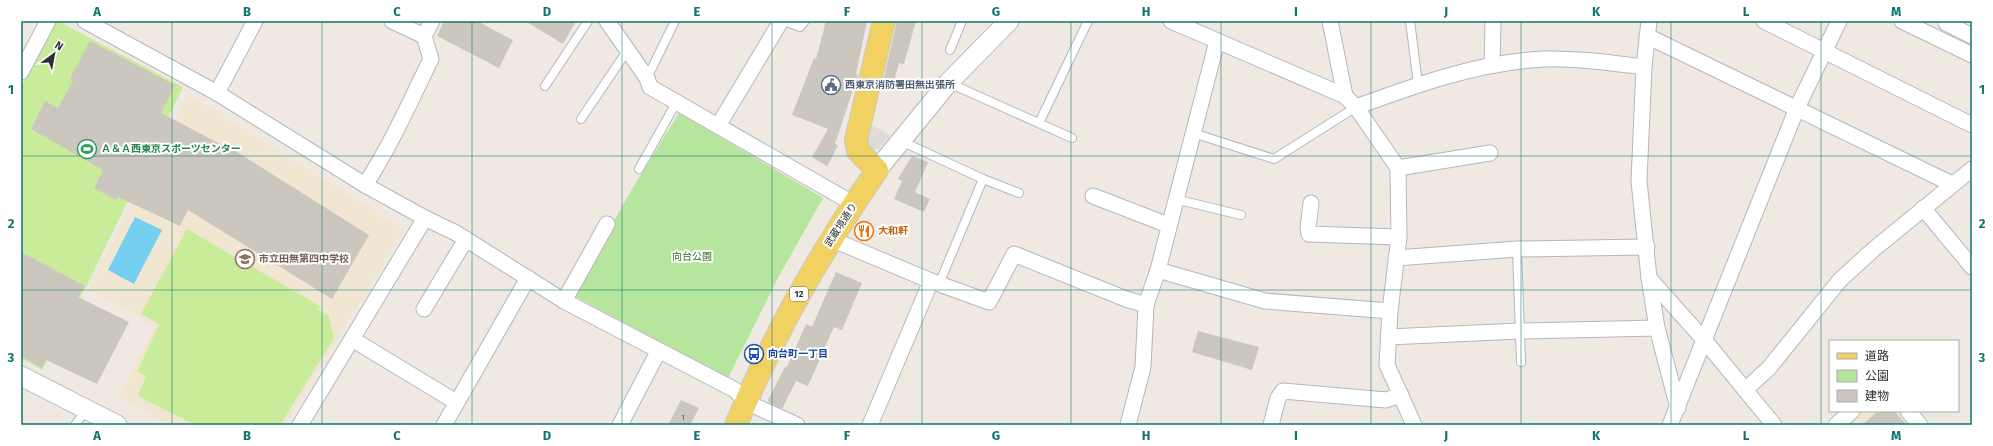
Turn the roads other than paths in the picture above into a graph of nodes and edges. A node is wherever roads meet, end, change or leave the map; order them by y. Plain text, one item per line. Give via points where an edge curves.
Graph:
1 (48, 21) edge
2 (85, 21) edge
3 (255, 21) edge
4 (392, 21) edge
5 (432, 21) edge
6 (588, 21) edge
7 (607, 21) edge
8 (675, 21) edge
9 (783, 21) edge
10 (805, 21) edge
11 (884, 21) edge
12 (962, 21) edge
13 (1009, 21) edge
14 (1088, 21) edge
15 (1171, 21) edge
16 (1330, 21) edge
17 (1410, 21) edge
18 (1493, 21) edge
19 (1764, 21) edge
20 (1840, 21) edge
21 (1902, 21) edge
22 (1946, 22) edge
23 (1648, 28) edge
24 (424, 36) junction
25 (1972, 36) edge
26 (1938, 39) junction
27 (1217, 41) junction
28 (950, 50) dead end
29 (1825, 50) junction
30 (626, 51) junction
31 (1972, 55) edge
32 (1492, 65) junction
33 (23, 66) edge
34 (1644, 67) junction
35 (647, 78) junction
36 (948, 83) junction
37 (1418, 84) junction
38 (545, 86) dead end
39 (217, 93) junction
40 (1344, 96) junction
41 (676, 103) junction
42 (1356, 107) junction
43 (1797, 108) junction
44 (581, 119) dead end
45 (1039, 122) junction
46 (1972, 125) edge
47 (718, 126) junction
48 (1193, 133) junction
49 (1072, 138) dead end
50 (900, 141) junction
51 (1490, 153) dead end
52 (1398, 168) junction
53 (639, 169) dead end
54 (1972, 169) edge
55 (877, 170) junction
56 (983, 179) junction
57 (1952, 184) junction
58 (365, 185) junction
59 (1019, 193) dead end
60 (1093, 196) dead end
61 (1175, 199) junction
62 (1311, 203) dead end
63 (854, 204) junction
64 (1923, 208) junction
65 (1241, 215) dead end
66 (425, 218) junction
67 (607, 224) dead end
68 (1168, 225) junction
69 (1399, 237) junction
70 (466, 239) junction
71 (832, 239) junction
72 (1647, 247) junction
73 (1517, 249) junction
74 (1396, 258) junction
75 (1972, 267) edge
76 (1158, 270) junction
77 (528, 278) junction
78 (1649, 278) junction
79 (935, 282) junction
80 (564, 301) junction
81 (1146, 305) junction
82 (424, 310) dead end
83 (1390, 311) junction
84 (1657, 328) junction
85 (1520, 331) junction
86 (1388, 337) junction
87 (352, 338) junction
88 (1705, 341) junction
89 (658, 352) junction
90 (1521, 362) dead end
91 (21, 376) edge
92 (1745, 390) junction
93 (1401, 395) junction
94 (456, 402) junction
95 (746, 402) junction
96 (1678, 408) junction
97 (86, 410) junction
98 (1851, 412) edge
99 (1909, 412) edge
100 (75, 425) edge
101 (117, 425) edge
102 (300, 425) edge
103 (444, 425) edge
104 (620, 425) edge
105 (736, 425) edge
106 (797, 425) edge
107 (870, 425) edge
108 (1128, 425) edge
109 (1271, 425) edge
110 (1414, 425) edge
111 (1670, 425) edge
112 (1774, 425) edge
113 (1836, 425) edge
114 (1920, 425) edge

1 - 33 street
2 - 39 street
3 - 39 street
4 - 24 street
5 - 24 street
6 - 38 lane
7 - 30 street
8 - 35 lane
9 - 10 lane via 800,27
9 - 47 street
11 - 55 main road via 856,140 858,151
12 - 28 lane
13 - 36 street
14 - 45 lane
15 - 27 street
16 - 40 street
17 - 37 lane
18 - 32 street
19 - 29 street
20 - 29 street
21 - 26 street
22 - 25 street
22 - 26 street
23 - 34 street
23 - 43 street
24 - 58 street via 431,59 404,116
26 - 31 street
27 - 40 street
27 - 48 street
29 - 43 street
29 - 46 street
30 - 35 street
30 - 44 lane
32 - 34 street via 1562,59
32 - 37 street
34 - 72 street via 1639,181
35 - 41 street via 650,87
36 - 45 lane
36 - 50 street
37 - 42 street
39 - 58 street
40 - 42 street
41 - 47 street
41 - 53 lane
42 - 48 lane via 1274,159
42 - 52 street
43 - 57 street
43 - 88 street
45 - 49 lane
47 - 63 street
48 - 61 street
50 - 55 street
50 - 56 lane
51 - 52 street
52 - 69 street
54 - 57 street
55 - 63 main road, 武蔵境通り / 12
56 - 59 lane
56 - 79 lane
57 - 64 street
58 - 66 street
60 - 68 street
61 - 65 lane
61 - 68 street
62 - 69 street via 1309,234
63 - 71 main road, 武蔵境通り / 12
64 - 75 street
64 - 92 street via 1840,280 1769,368
66 - 70 street
66 - 87 street
67 - 80 street
68 - 76 street
69 - 74 street
70 - 77 street
70 - 82 street
71 - 79 street
71 - 95 main road, 武蔵境通り / 12 via 782,326
72 - 73 street
72 - 78 street
73 - 74 street
73 - 85 lane
74 - 83 street
76 - 81 street
76 - 83 street via 1265,301
77 - 80 street
77 - 94 street
78 - 84 street
78 - 88 street
79 - 81 street via 989,302 1014,254
79 - 107 street
80 - 89 street
81 - 108 street via 1143,367
83 - 86 street
84 - 85 street
84 - 96 street
85 - 86 street
85 - 90 lane
86 - 93 street via 1387,365
87 - 94 street
87 - 102 street
88 - 92 street
88 - 96 street
89 - 95 street via 735,390
89 - 104 street
91 - 97 street
92 - 112 street
93 - 109 street via 1386,400 1283,391 1278,398
93 - 110 street
94 - 103 street
95 - 105 main road, 武蔵境通り / 12
95 - 106 street
96 - 111 street
97 - 100 lane
97 - 101 street
98 - 113 street
99 - 114 street

